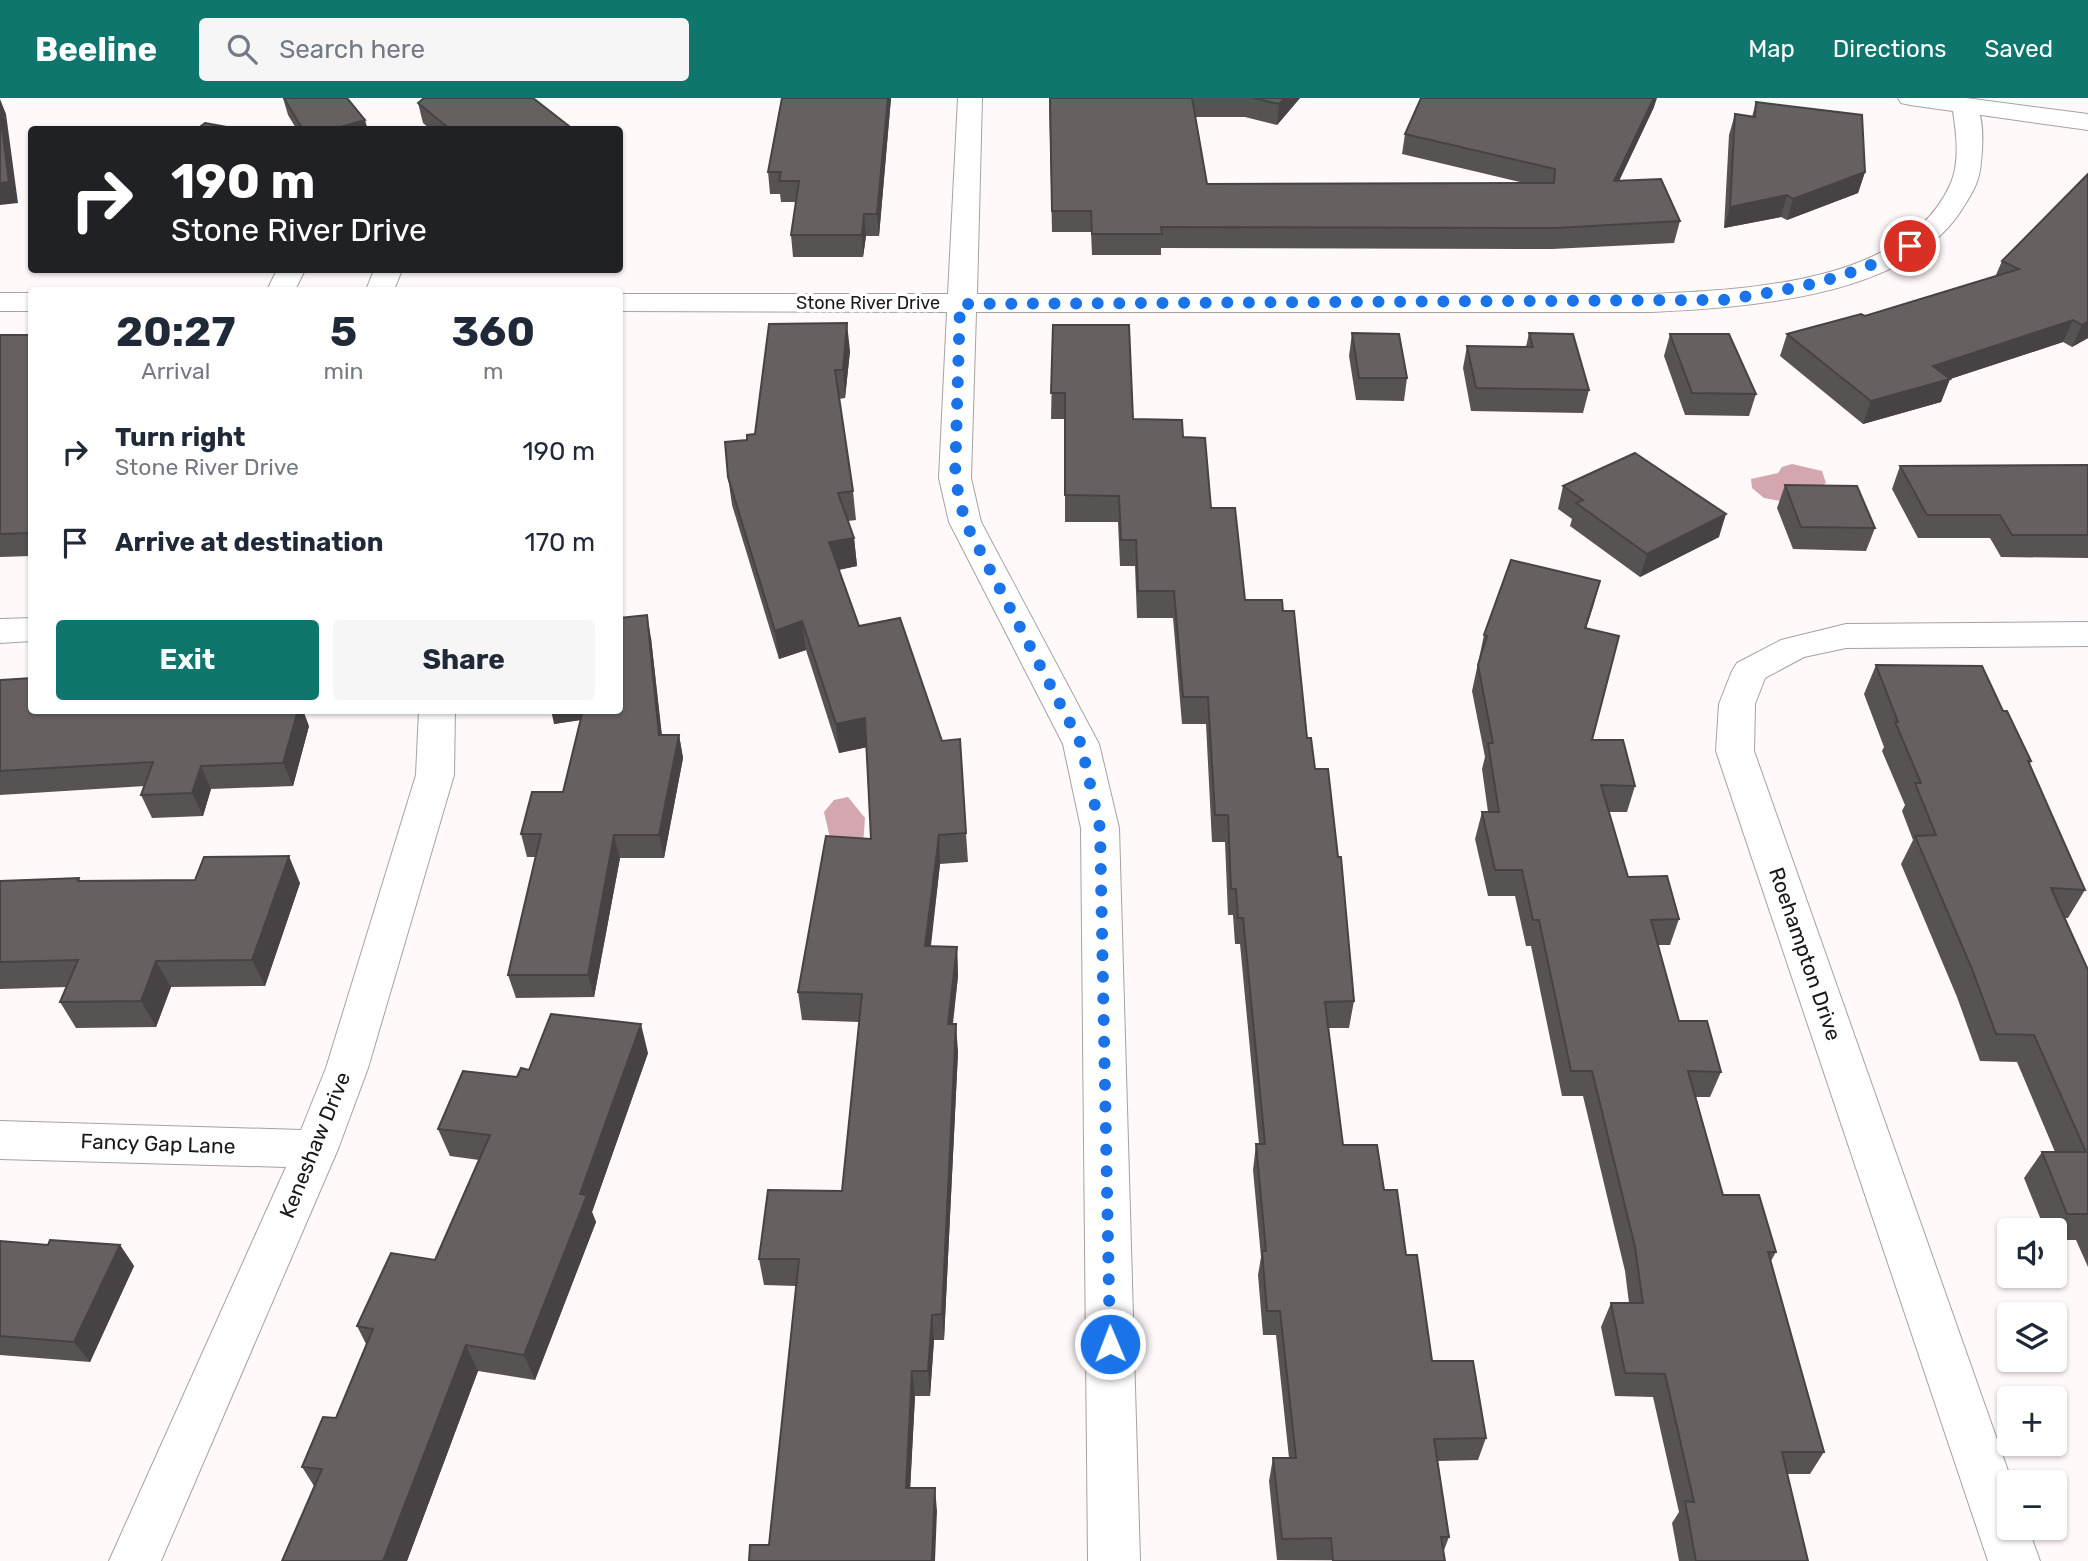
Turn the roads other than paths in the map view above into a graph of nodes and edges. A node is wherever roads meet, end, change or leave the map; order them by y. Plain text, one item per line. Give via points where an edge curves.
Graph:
1 (970, 98) edge
2 (1910, 98) edge
3 (1965, 105) junction
4 (2088, 121) edge
5 (0, 302) edge
6 (28, 302) edge
7 (623, 303) edge
8 (960, 304) junction
9 (28, 629) edge
10 (0, 631) edge
11 (2088, 634) edge
12 (438, 714) edge
13 (0, 1140) edge
14 (316, 1149) junction
15 (135, 1561) edge
16 (1114, 1561) edge
17 (2014, 1561) edge

1 - 8 street
2 - 3 street
3 - 4 street
3 - 8 street, Stone River Drive via 1969,125 1964,184 1936,225 1878,264 1779,292 1652,303
5 - 6 street
7 - 8 street, Stone River Drive
8 - 16 street via 955,478 965,522 1081,744 1100,828
9 - 10 street
11 - 17 street, Roehampton Drive via 1846,636 1793,648 1750,671 1737,704 1735,751
12 - 14 street, Keneshaw Drive via 435,775 347,1068
13 - 14 street, Fancy Gap Lane
14 - 15 street, Keneshaw Drive

